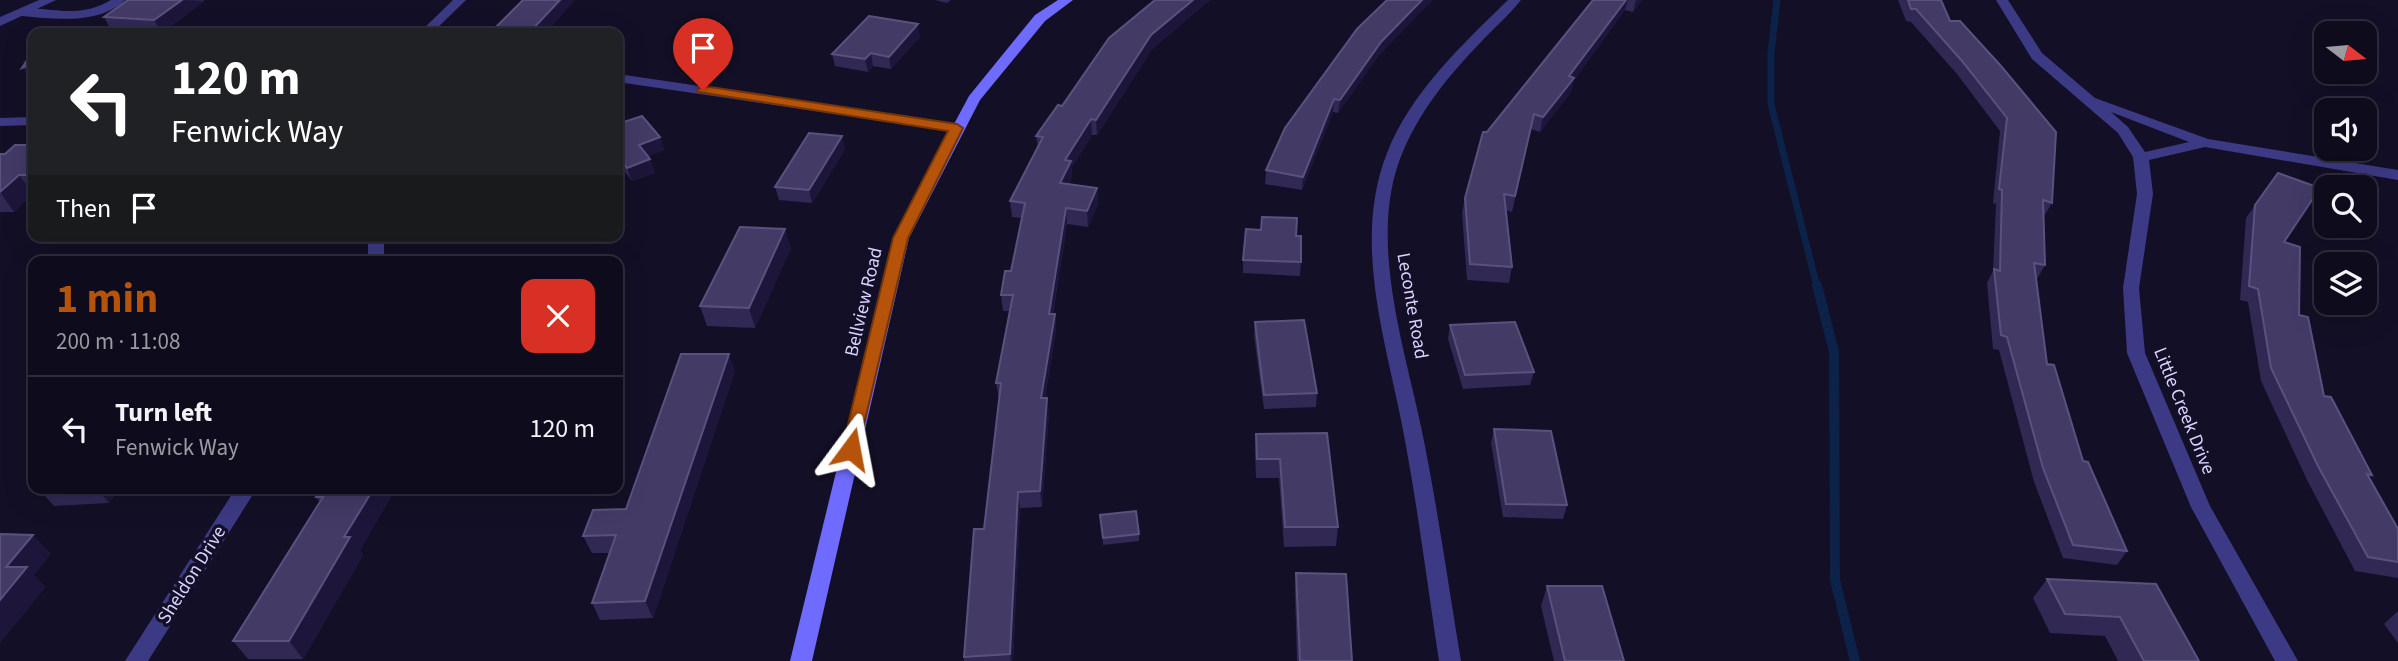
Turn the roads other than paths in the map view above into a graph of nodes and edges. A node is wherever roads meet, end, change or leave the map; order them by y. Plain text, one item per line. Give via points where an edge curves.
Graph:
1 (50, 0) edge
2 (119, 0) edge
3 (460, 0) edge
4 (1067, 0) edge
5 (1515, 0) edge
6 (2002, 0) edge
7 (22, 12) junction
8 (0, 22) edge
9 (430, 28) edge
10 (623, 79) edge
11 (2085, 97) junction
12 (28, 121) edge
13 (0, 122) edge
14 (957, 128) junction
15 (2205, 143) junction
16 (2141, 156) junction
17 (2398, 175) edge
18 (243, 494) edge
19 (136, 661) edge
20 (801, 661) edge
21 (1450, 661) edge
22 (2287, 661) edge

1 - 7 street
2 - 7 lane via 85,15
3 - 9 street
4 - 14 street, Bellview Road via 1040,18 974,99
5 - 21 street, Leconte Road via 1431,90 1405,131 1386,178 1379,231
6 - 11 street via 2037,56
7 - 8 street
10 - 14 street
11 - 15 street
11 - 16 street via 2123,130
12 - 13 street
14 - 20 street, Bellview Road via 901,238
15 - 16 street
15 - 17 street
16 - 22 street, Little Creek Drive via 2145,194 2131,288 2136,353 2201,507
18 - 19 street, Sheldon Drive

